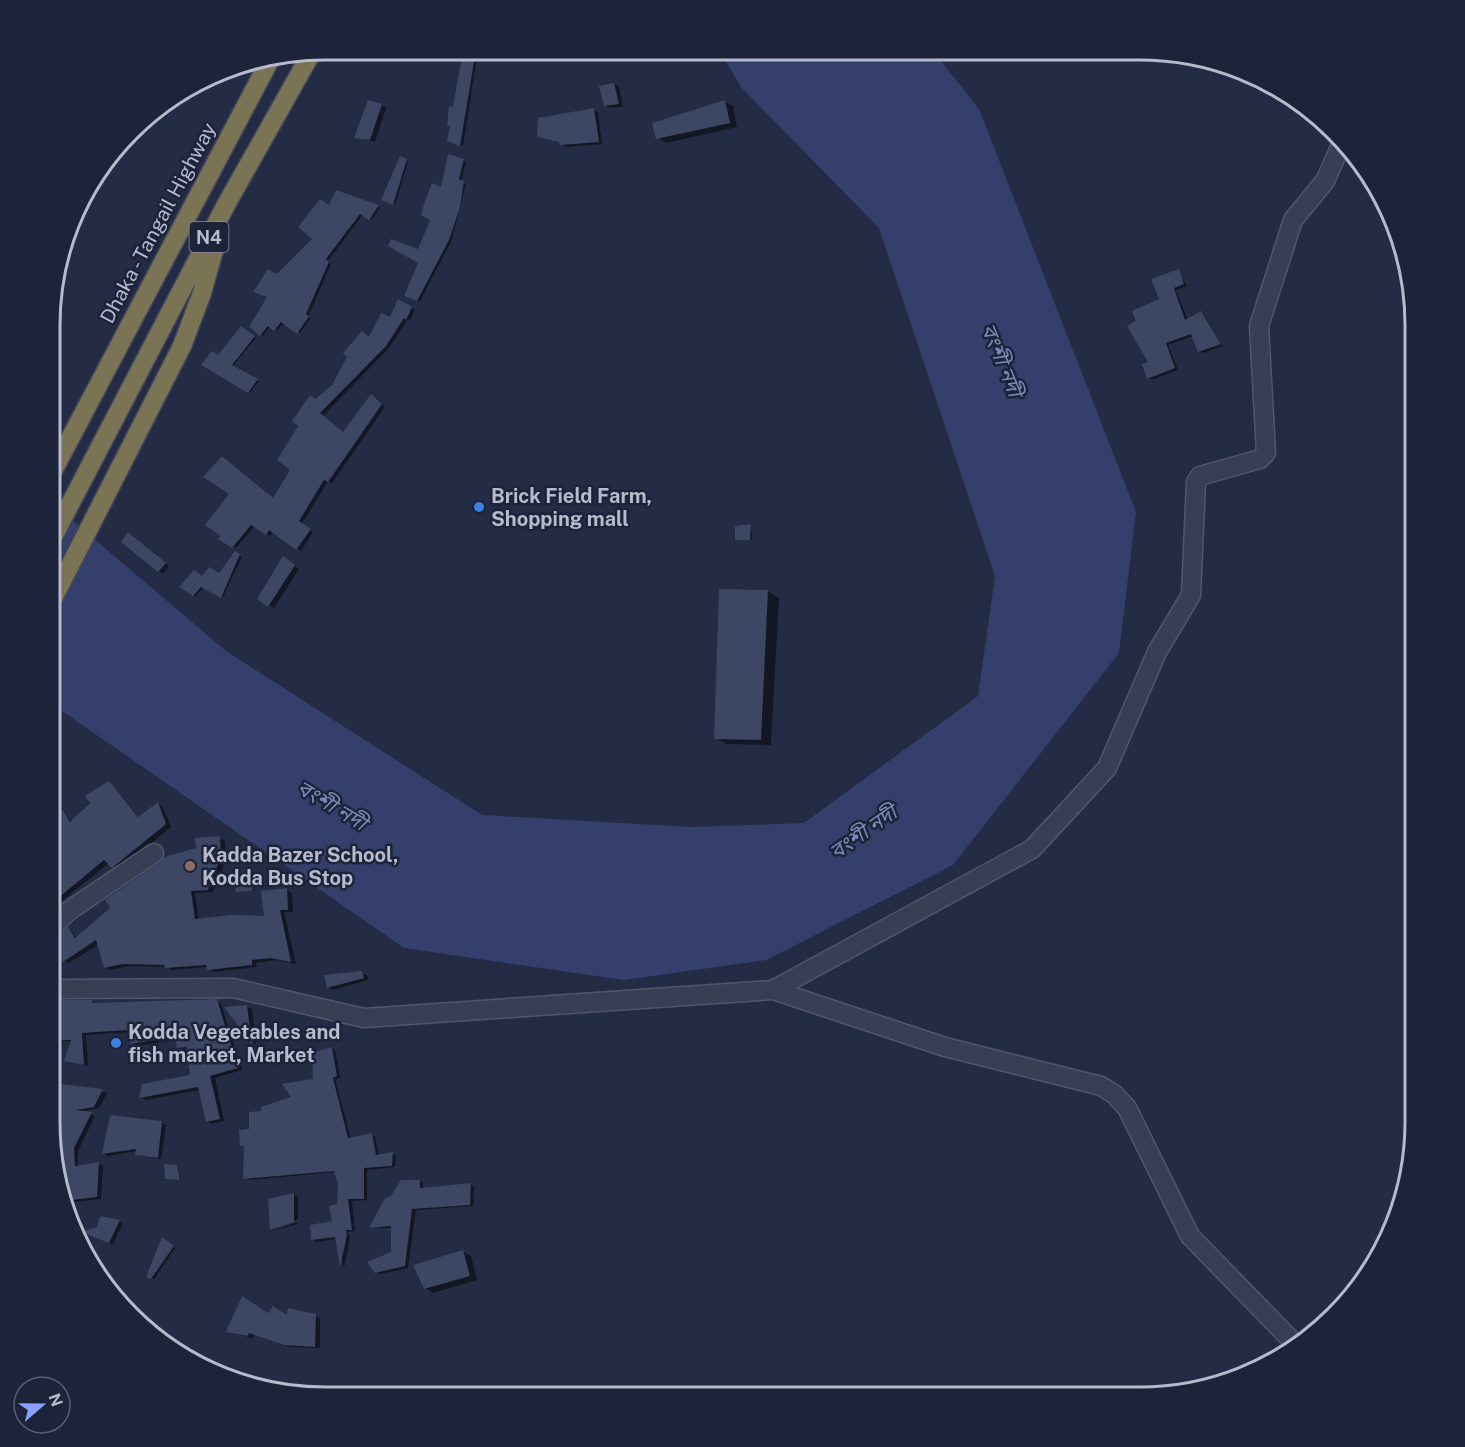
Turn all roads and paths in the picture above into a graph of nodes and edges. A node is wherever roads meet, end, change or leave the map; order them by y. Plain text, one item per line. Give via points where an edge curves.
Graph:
1 (307, 61) edge
2 (266, 67) edge
3 (1339, 150) edge
4 (227, 203) junction
5 (60, 457) edge
6 (60, 523) edge
7 (60, 586) edge
8 (154, 853) dead end
9 (60, 919) edge
10 (60, 989) edge
11 (773, 990) junction
12 (1291, 1339) edge

1 - 4 highway, N4
2 - 5 highway, Dhaka - Tangail Highway / N4
3 - 11 street via 1325,181 1293,220 1259,326 1266,453 1260,459 1200,476 1196,482 1191,595 1157,652 1107,768 1032,849
4 - 6 highway, N4
4 - 7 highway via 202,293 182,346
8 - 9 street
10 - 11 street via 232,988 364,1018
11 - 12 street via 945,1047 1101,1086 1113,1094 1127,1108 1191,1236

